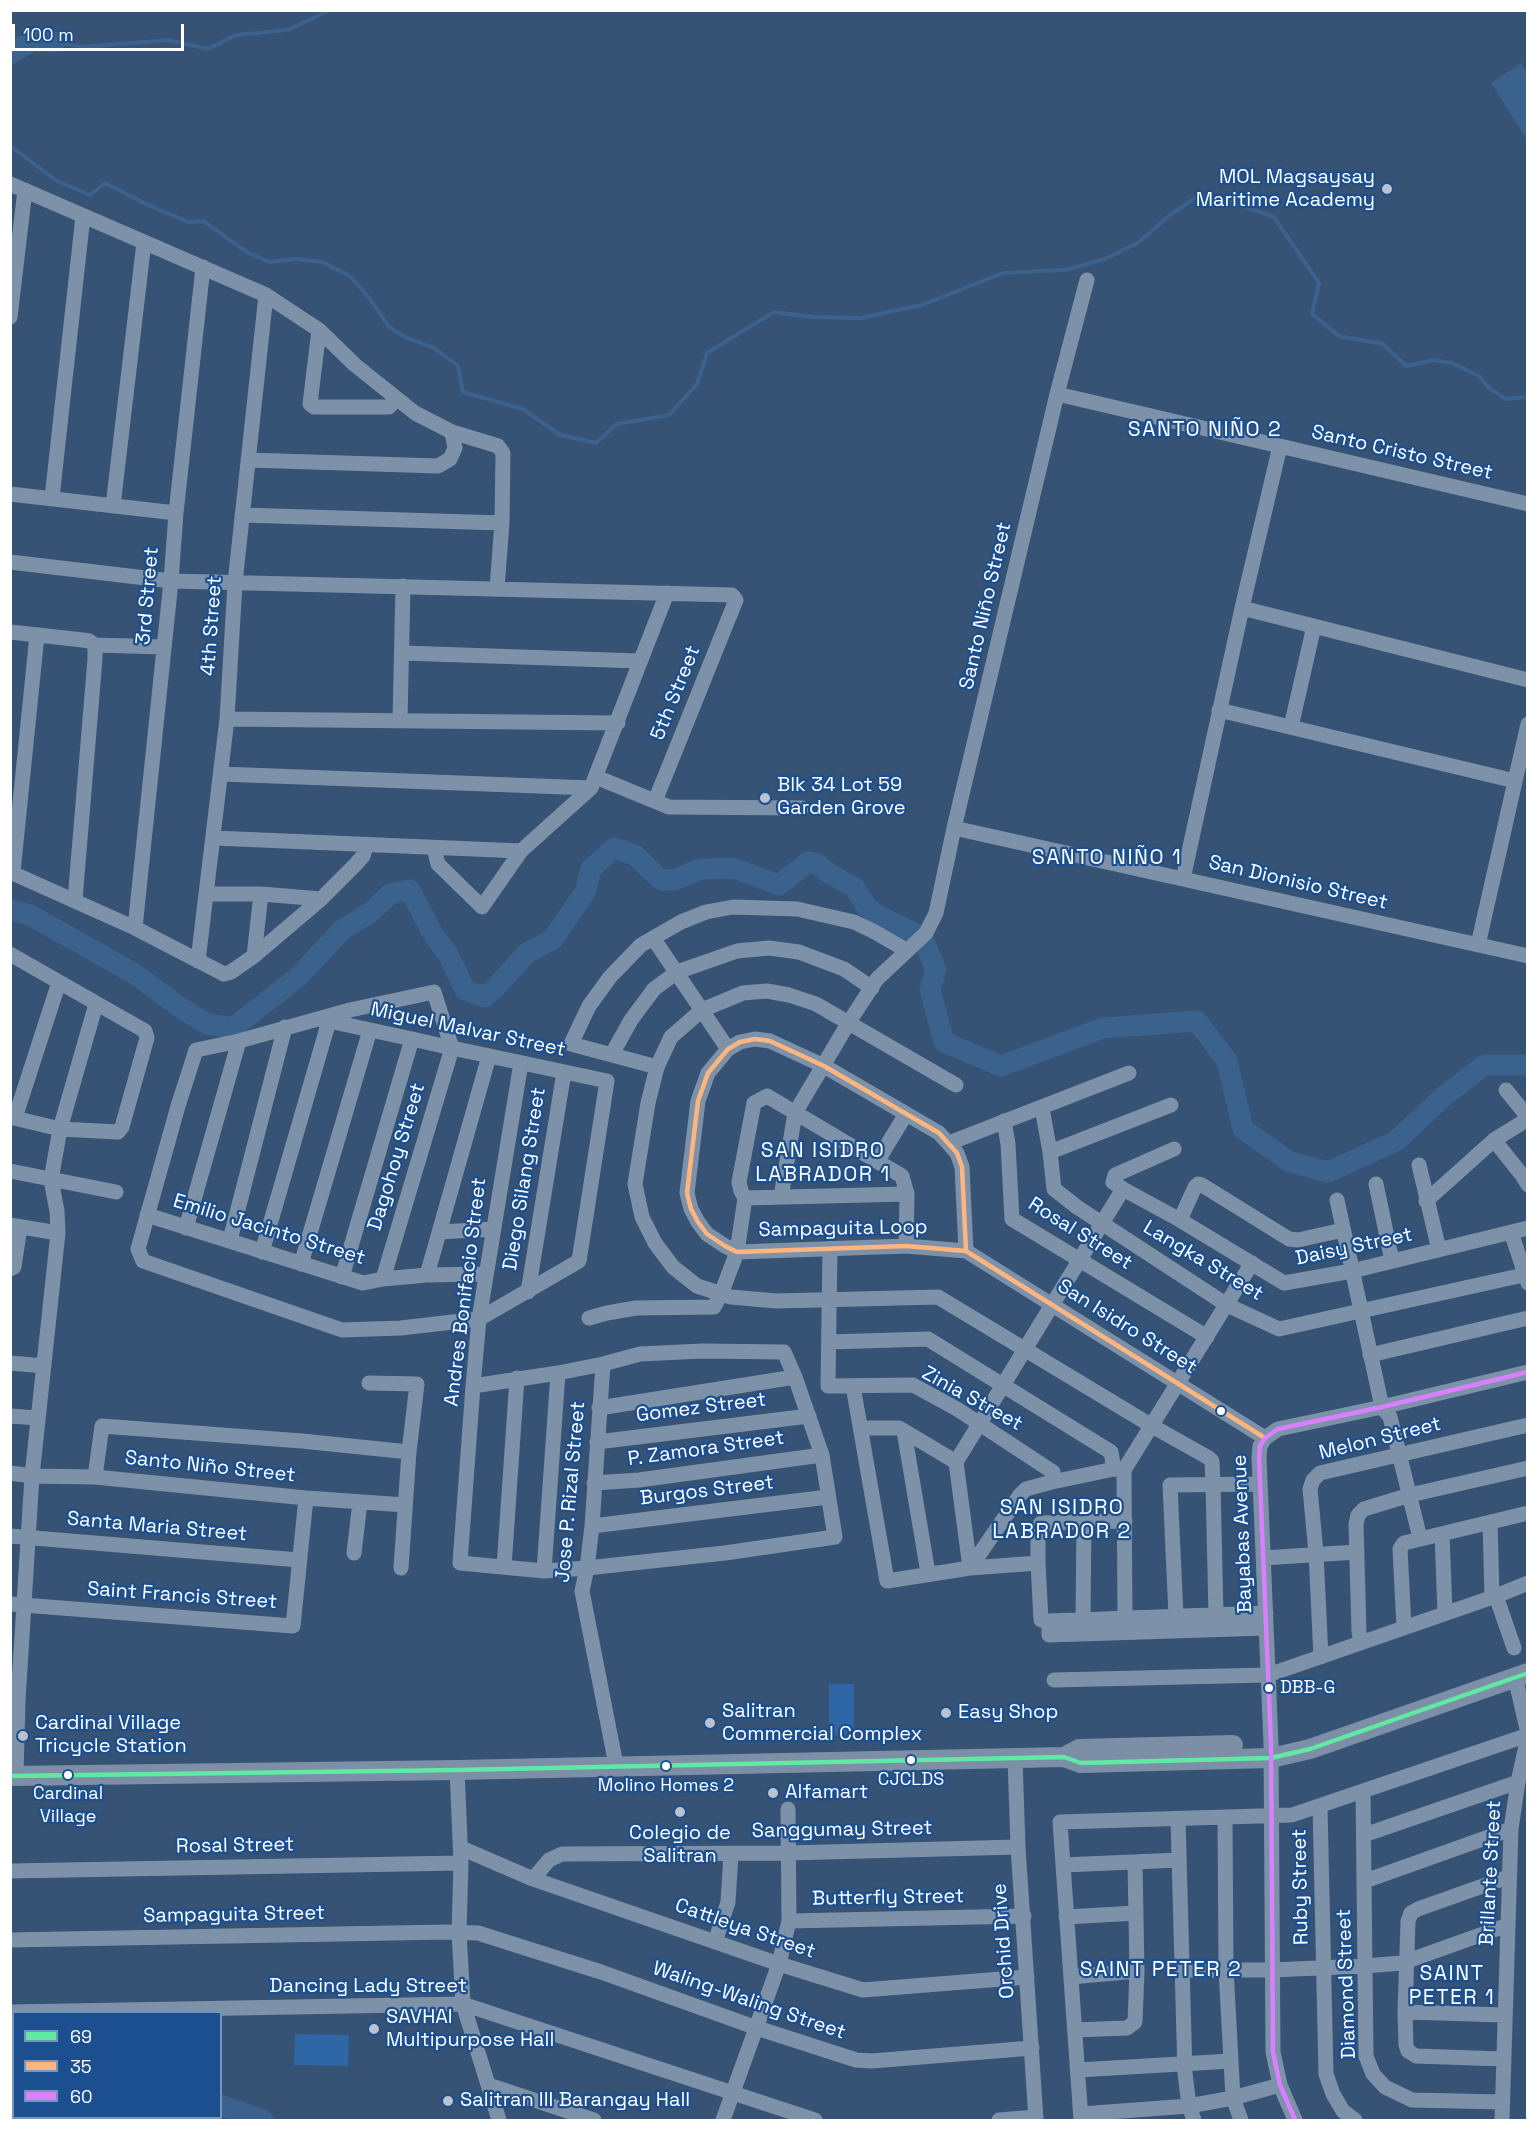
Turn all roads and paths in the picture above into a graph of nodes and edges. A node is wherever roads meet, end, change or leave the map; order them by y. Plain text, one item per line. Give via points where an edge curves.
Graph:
1 (18, 187) edge
2 (83, 216) junction
3 (144, 242) junction
4 (203, 267) junction
5 (1087, 280) dead end
6 (266, 295) junction
7 (10, 317) edge
8 (320, 330) junction
9 (1058, 394) junction
10 (398, 399) junction
11 (452, 432) junction
12 (1280, 446) junction
13 (248, 460) junction
14 (10, 494) edge
15 (52, 498) junction
16 (1527, 504) edge
17 (113, 506) junction
18 (176, 513) junction
19 (242, 515) junction
20 (502, 523) junction
21 (10, 562) edge
22 (171, 581) junction
23 (235, 583) junction
24 (403, 586) junction
25 (497, 588) junction
26 (667, 593) junction
27 (1242, 608) junction
28 (1314, 626) junction
29 (10, 632) edge
30 (37, 635) junction
31 (95, 645) junction
32 (164, 647) junction
33 (403, 653) junction
34 (639, 662) junction
35 (1527, 680) edge
36 (1219, 710) junction
37 (227, 719) junction
38 (400, 720) junction
39 (618, 723) junction
40 (1527, 724) edge
41 (1291, 727) junction
42 (221, 774) junction
43 (1515, 782) junction
44 (594, 783) junction
45 (655, 801) junction
46 (802, 808) dead end
47 (954, 828) junction
48 (214, 838) junction
49 (366, 846) junction
50 (434, 848) junction
51 (521, 851) junction
52 (12, 872) edge
53 (1183, 879) junction
54 (206, 894) junction
55 (261, 894) junction
56 (321, 899) junction
57 (75, 900) junction
58 (135, 928) junction
59 (653, 938) junction
60 (1478, 945) junction
61 (908, 948) junction
62 (11, 954) edge
63 (254, 956) junction
64 (1527, 956) edge
65 (198, 961) junction
66 (677, 972) junction
67 (59, 982) junction
68 (872, 988) junction
69 (96, 1004) junction
70 (702, 1010) junction
71 (324, 1020) junction
72 (849, 1022) junction
73 (285, 1028) junction
74 (370, 1030) junction
75 (412, 1039) junction
76 (239, 1041) junction
77 (452, 1048) junction
78 (728, 1049) junction
79 (612, 1054) junction
80 (489, 1056) junction
81 (521, 1063) junction
82 (824, 1066) junction
83 (657, 1067) junction
84 (564, 1072) junction
85 (1129, 1073) dead end
86 (956, 1085) dead end
87 (1506, 1090) dead end
88 (1171, 1105) dead end
89 (1042, 1108) junction
90 (795, 1113) junction
91 (906, 1114) junction
92 (13, 1117) edge
93 (1527, 1118) edge
94 (1004, 1121) junction
95 (60, 1130) junction
96 (1494, 1140) junction
97 (949, 1143) junction
98 (1174, 1149) dead end
99 (1050, 1152) junction
100 (878, 1160) junction
101 (1419, 1165) dead end
102 (10, 1172) edge
103 (51, 1179) junction
104 (1376, 1184) dead end
105 (1527, 1185) edge
106 (1123, 1189) junction
107 (116, 1192) dead end
108 (907, 1194) junction
109 (781, 1197) junction
110 (745, 1198) junction
111 (1337, 1200) dead end
112 (1426, 1201) junction
113 (147, 1215) junction
114 (1180, 1220) junction
115 (1102, 1223) junction
116 (15, 1226) edge
117 (186, 1228) junction
118 (1527, 1228) edge
119 (494, 1229) junction
120 (1343, 1230) junction
121 (440, 1232) junction
122 (1511, 1232) junction
123 (58, 1233) junction
124 (230, 1240) junction
125 (906, 1246) junction
126 (830, 1248) junction
127 (1439, 1250) junction
128 (966, 1251) junction
129 (262, 1252) junction
130 (737, 1252) junction
131 (1079, 1260) junction
132 (1392, 1261) junction
133 (1252, 1263) junction
134 (301, 1264) junction
135 (10, 1269) edge
136 (1352, 1271) junction
137 (486, 1274) junction
138 (427, 1275) junction
139 (342, 1277) junction
140 (1527, 1277) edge
141 (383, 1279) junction
142 (528, 1292) junction
143 (721, 1293) junction
144 (829, 1300) junction
145 (1052, 1304) junction
146 (1227, 1305) junction
147 (1361, 1312) junction
148 (479, 1318) junction
149 (589, 1318) dead end
150 (1527, 1318) edge
151 (1207, 1337) junction
152 (829, 1342) junction
153 (1024, 1349) junction
154 (1370, 1355) junction
155 (10, 1363) edge
156 (603, 1364) junction
157 (44, 1365) junction
158 (1527, 1372) edge
159 (558, 1373) junction
160 (795, 1377) junction
161 (518, 1378) junction
162 (369, 1383) dead end
163 (1178, 1384) junction
164 (1002, 1385) junction
165 (473, 1386) junction
166 (853, 1386) junction
167 (1382, 1407) junction
168 (599, 1408) junction
169 (10, 1416) edge
170 (809, 1416) junction
171 (38, 1418) junction
172 (979, 1423) junction
173 (1527, 1425) edge
174 (1152, 1426) junction
175 (861, 1428) junction
176 (904, 1431) junction
177 (1265, 1438) junction
178 (597, 1442) junction
179 (410, 1452) junction
180 (1400, 1453) junction
181 (822, 1455) junction
182 (956, 1462) junction
183 (1527, 1468) edge
184 (1119, 1469) junction
185 (10, 1473) edge
186 (32, 1476) junction
187 (95, 1477) junction
188 (1052, 1482) junction
189 (594, 1483) junction
190 (1213, 1484) junction
191 (1260, 1484) junction
192 (1410, 1495) junction
193 (828, 1497) junction
194 (306, 1498) junction
195 (360, 1502) junction
196 (405, 1504) junction
197 (1527, 1518) edge
198 (1125, 1521) junction
199 (1084, 1522) junction
200 (1490, 1522) junction
201 (592, 1526) junction
202 (1442, 1534) junction
203 (10, 1536) edge
204 (29, 1537) junction
205 (1420, 1538) junction
206 (1357, 1552) junction
207 (354, 1553) dead end
208 (1316, 1553) junction
209 (1263, 1558) junction
210 (299, 1560) junction
211 (1038, 1563) junction
212 (504, 1567) junction
213 (401, 1568) dead end
214 (587, 1568) junction
215 (970, 1568) junction
216 (544, 1571) junction
217 (928, 1573) junction
218 (1527, 1583) edge
219 (1494, 1597) junction
220 (18, 1605) edge
221 (1445, 1613) junction
222 (1216, 1615) junction
223 (1176, 1616) junction
224 (1125, 1618) junction
225 (1083, 1619) junction
226 (1049, 1620) junction
227 (1266, 1621) junction
228 (1404, 1627) junction
229 (1362, 1643) junction
230 (1521, 1654) edge
231 (1321, 1657) junction
232 (1268, 1675) junction
233 (1521, 1675) edge
234 (1054, 1680) dead end
235 (1527, 1735) edge
236 (1271, 1751) junction
237 (1016, 1758) junction
238 (616, 1765) junction
239 (457, 1770) junction
240 (13, 1776) edge
241 (1518, 1782) junction
242 (1363, 1791) junction
243 (1320, 1806) junction
244 (788, 1809) dead end
245 (1272, 1816) junction
246 (1225, 1818) junction
247 (1178, 1819) junction
248 (1511, 1829) junction
249 (1364, 1835) junction
250 (1018, 1847) junction
251 (788, 1853) junction
252 (730, 1854) junction
253 (461, 1856) junction
254 (1179, 1860) junction
255 (1135, 1862) junction
256 (1063, 1865) junction
257 (10, 1871) edge
258 (1508, 1877) junction
259 (533, 1879) junction
260 (1365, 1881) junction
261 (1136, 1913) junction
262 (1024, 1916) junction
263 (1066, 1917) junction
264 (789, 1921) junction
265 (1508, 1925) junction
266 (459, 1932) junction
267 (10, 1940) edge
268 (715, 1942) junction
269 (1407, 1961) junction
270 (778, 1964) junction
271 (1365, 1966) junction
272 (1323, 1967) junction
273 (1226, 1969) junction
274 (1182, 1970) junction
275 (1271, 1970) junction
276 (1137, 1971) junction
277 (1027, 1977) junction
278 (1071, 1977) junction
279 (464, 2004) junction
280 (67, 2011) edge
281 (1406, 2012) junction
282 (1505, 2015) junction
283 (757, 2028) junction
284 (1075, 2030) junction
285 (1032, 2048) junction
286 (1503, 2060) junction
287 (1231, 2061) junction
288 (1185, 2063) junction
289 (1078, 2070) junction
290 (489, 2085) junction
291 (1280, 2085) junction
292 (734, 2094) junction
293 (1233, 2098) junction
294 (1502, 2102) junction
295 (1192, 2113) edge
296 (1081, 2117) edge
297 (1036, 2119) edge
298 (499, 2121) edge
299 (594, 2121) edge
300 (723, 2121) edge
301 (815, 2121) edge
302 (999, 2121) edge
303 (1241, 2121) edge
304 (1295, 2121) edge
305 (1354, 2121) edge
306 (1502, 2121) edge

1 - 2 street
1 - 7 street
2 - 3 street
2 - 15 street
3 - 4 street
3 - 17 street
4 - 6 street
4 - 18 street, 3rd Street
5 - 9 street, Santo Niño Street
6 - 8 street
6 - 13 street, 4th Street
8 - 10 street via 355,365
8 - 10 street via 310,404 389,407
9 - 12 street, Santo Cristo Street
9 - 47 street, Santo Niño Street
10 - 11 street via 415,413
11 - 13 street via 455,448 450,459 438,466
11 - 20 street via 501,448
12 - 16 street, Santo Cristo Street
12 - 27 street
13 - 19 street, 4th Street
14 - 15 street
15 - 17 street
17 - 18 street
18 - 22 street, 3rd Street
19 - 20 street
19 - 23 street, 4th Street
20 - 25 street
21 - 22 street
22 - 23 street
22 - 32 street, 3rd Street
23 - 24 street
23 - 37 street, 4th Street
24 - 25 street
24 - 33 street
25 - 26 street
26 - 34 street
26 - 45 street, 5th Street via 726,593 736,600
27 - 28 street
27 - 36 street
28 - 35 street
28 - 41 street
29 - 30 street
30 - 31 street
30 - 52 street
31 - 32 street
31 - 57 street
32 - 58 street, 3rd Street
33 - 34 street
33 - 38 street
34 - 39 street
36 - 41 street
36 - 53 street
37 - 38 street
37 - 42 street, 4th Street
38 - 39 street
39 - 44 street
40 - 43 street
41 - 43 street
42 - 44 street
42 - 48 street, 4th Street
43 - 60 street
44 - 45 street
44 - 51 street
45 - 46 street via 669,807
47 - 53 street, San Dionisio Street
47 - 61 street, Santo Niño Street via 936,913 926,933
48 - 49 street
48 - 54 street, 4th Street
49 - 50 street
49 - 56 street via 363,856
50 - 51 street
50 - 51 street via 438,864 482,907
52 - 57 street
53 - 60 street, San Dionisio Street
54 - 55 street
54 - 65 street, 4th Street
55 - 56 street
55 - 63 street
56 - 63 street
57 - 58 street
58 - 65 street
59 - 61 street via 706,912 733,907 780,907 854,922
59 - 66 street
59 - 79 street via 610,977 589,1006 571,1044
60 - 64 street, San Dionisio Street
61 - 68 street
62 - 67 street
63 - 65 street via 224,974
66 - 68 street via 737,951 769,948 817,957
66 - 70 street
66 - 79 street via 654,989
67 - 69 street
67 - 92 street
68 - 72 street
69 - 95 street
69 - 95 street via 145,1031 147,1038 122,1127 112,1133
70 - 72 street via 743,993 767,991 816,1004
70 - 78 street
70 - 83 street via 670,1037
71 - 73 street
71 - 74 street, Miguel Malvar Street
71 - 77 street via 350,1010 434,992
71 - 129 street
72 - 82 street
72 - 86 street
73 - 76 street
73 - 124 street
74 - 75 street, Miguel Malvar Street
74 - 134 street
75 - 77 street, Miguel Malvar Street
75 - 139 street
76 - 113 street via 196,1050
76 - 117 street
77 - 80 street, Miguel Malvar Street
77 - 141 street, Dagohoy Street
78 - 82 street via 755,1039 770,1041
78 - 130 street, Sampaguita Loop via 708,1073 698,1101 687,1193 691,1209 707,1234
79 - 83 street
80 - 81 street, Miguel Malvar Street
80 - 121 street
81 - 84 street, Miguel Malvar Street
81 - 119 street, Andres Bonifacio Street
82 - 90 street
82 - 91 street
83 - 143 street via 635,1184 642,1217 673,1266 697,1286
84 - 142 street, Diego Silang Street
84 - 142 street, Miguel Malvar Street via 607,1081 579,1261
85 - 89 street
87 - 93 street
88 - 99 street
89 - 94 street
89 - 99 street, Langka Street
90 - 100 street
90 - 109 street
90 - 110 street via 766,1096 754,1103 739,1182
91 - 97 street
91 - 100 street
92 - 95 street
93 - 96 street
94 - 97 street
94 - 131 street, Rosal Street via 1012,1219
95 - 103 street
96 - 105 street
96 - 112 street
97 - 128 street via 962,1167
98 - 106 street via 1115,1175 1113,1182
99 - 115 street, Langka Street via 1054,1189
100 - 108 street via 902,1176
101 - 112 street
102 - 103 street
103 - 107 street
103 - 123 street
104 - 132 street
106 - 114 street, Daisy Street
106 - 115 street
108 - 109 street
108 - 125 street
109 - 110 street
110 - 130 street
111 - 120 street
112 - 127 street
113 - 117 street, Emilio Jacinto Street
113 - 148 street via 138,1249 144,1261 300,1317 342,1330 401,1328
114 - 120 street via 1198,1184 1289,1239
114 - 133 street, Daisy Street
115 - 131 street
115 - 146 street, Langka Street
116 - 123 street
116 - 135 street via 14,1267
117 - 124 street, Emilio Jacinto Street
118 - 122 street, Daisy Street
119 - 121 street
119 - 137 street, Andres Bonifacio Street
120 - 136 street
121 - 138 street
122 - 127 street, Daisy Street
122 - 140 street
123 - 157 street
124 - 129 street, Emilio Jacinto Street
125 - 126 street, Sampaguita Loop
125 - 128 street, Sampaguita Loop
126 - 130 street, Sampaguita Loop
126 - 144 street
127 - 132 street, Daisy Street
128 - 145 street, San Isidro Street
129 - 134 street, Emilio Jacinto Street
130 - 143 street
131 - 145 street
131 - 151 street, Rosal Street
132 - 136 street, Daisy Street
133 - 136 street, Daisy Street via 1284,1283
133 - 146 street
134 - 139 street, Emilio Jacinto Street
136 - 147 street
137 - 138 street, Emilio Jacinto Street
137 - 148 street, Andres Bonifacio Street
138 - 141 street, Emilio Jacinto Street
139 - 141 street, Emilio Jacinto Street via 363,1283
140 - 147 street, Langka Street
142 - 148 street
143 - 144 street via 776,1301
143 - 149 street via 711,1307 636,1308
144 - 152 street
144 - 153 street via 938,1297
145 - 153 street
145 - 163 street, San Isidro Street
146 - 147 street, Langka Street via 1279,1329
146 - 151 street
147 - 154 street
148 - 165 street, Andres Bonifacio Street
150 - 154 street
151 - 163 street
152 - 164 street via 928,1339
152 - 166 street, Zinia Street via 828,1386
153 - 164 street
153 - 174 street
154 - 167 street
155 - 157 street
156 - 159 street
156 - 160 street via 640,1354 780,1352 786,1356
156 - 168 street, Jose P. Rizal Street
157 - 171 street
158 - 167 street, Bayabas Avenue
159 - 161 street
159 - 216 street
160 - 168 street
160 - 170 street
161 - 165 street
161 - 212 street
162 - 179 street via 417,1384
163 - 174 street
163 - 177 street, San Isidro Street
164 - 172 street
164 - 184 street via 1111,1452
165 - 212 street, Andres Bonifacio Street via 460,1563
166 - 172 street, Zinia Street via 913,1385
166 - 175 street
167 - 177 street, Bayabas Avenue via 1278,1429
167 - 180 street via 1390,1417
168 - 178 street, Jose P. Rizal Street
169 - 171 street
170 - 178 street, Gomez Street
170 - 181 street
171 - 186 street
172 - 182 street
172 - 188 street, Zinia Street via 1053,1472
173 - 180 street, Melon Street
174 - 184 street
174 - 190 street via 1209,1458
175 - 176 street
175 - 217 street via 887,1581
176 - 182 street
176 - 217 street
177 - 191 street, Bayabas Avenue via 1260,1446
178 - 189 street, Jose P. Rizal Street
179 - 187 street via 102,1426
179 - 196 street
180 - 192 street
180 - 208 street, Melon Street via 1320,1473 1313,1480 1310,1489
181 - 189 street, P. Zamora Street
181 - 193 street
182 - 215 street
183 - 192 street
184 - 188 street
184 - 198 street
185 - 186 street, Santo Niño Street
186 - 187 street, Santo Niño Street
186 - 204 street
187 - 194 street, Santo Niño Street
188 - 215 street via 1020,1495
189 - 201 street, Jose P. Rizal Street
190 - 191 street
190 - 222 street
190 - 223 street via 1170,1485
191 - 209 street, Bayabas Avenue
192 - 205 street
192 - 206 street via 1364,1509 1358,1515
193 - 201 street, Burgos Street
193 - 214 street via 835,1537
194 - 195 street, Santo Niño Street
194 - 210 street, Saint Francis Street
195 - 196 street, Santo Niño Street
195 - 207 street
196 - 213 street
197 - 200 street
198 - 199 street
198 - 224 street
199 - 211 street via 1041,1523
199 - 225 street
200 - 202 street
200 - 219 street
201 - 214 street, Jose P. Rizal Street
202 - 205 street
202 - 221 street
203 - 204 street, Santa Maria Street
204 - 210 street, Santa Maria Street
204 - 220 street
205 - 228 street via 1404,1543 1400,1549
206 - 208 street
206 - 229 street
208 - 209 street
208 - 231 street, Melon Street
209 - 227 street, Bayabas Avenue
210 - 220 street, Saint Francis Street via 293,1626
211 - 215 street
211 - 226 street via 1041,1620
212 - 216 street
214 - 216 street
214 - 238 street, Jose P. Rizal Street via 582,1591
215 - 217 street
218 - 219 street
219 - 221 street
219 - 230 street
220 - 240 street
221 - 228 street
222 - 223 street
222 - 227 street
223 - 224 street
224 - 225 street
225 - 226 street
226 - 227 street via 1049,1635
227 - 232 street, Bayabas Avenue
228 - 229 street
229 - 231 street
230 - 236 main road
231 - 232 street
232 - 234 street
232 - 236 street, Bayabas Avenue
233 - 235 street, Brillante Street
233 - 236 main road via 1310,1749
235 - 241 street, Brillante Street
235 - 242 street
236 - 237 main road via 1081,1763 1064,1757
236 - 245 street, Bayabas Avenue
237 - 238 main road
237 - 250 street, Orchid Drive
238 - 239 main road
239 - 240 main road
239 - 253 street
241 - 248 street, Brillante Street
241 - 249 street
242 - 243 street
242 - 249 street, Diamond Street
243 - 245 street via 1292,1815
243 - 272 street, Ruby Street
244 - 251 street
245 - 246 street
245 - 275 street, Bayabas Avenue
246 - 247 street
246 - 273 street
247 - 254 street
247 - 256 street via 1060,1822
248 - 258 street, Brillante Street
248 - 260 street
249 - 260 street, Diamond Street
250 - 251 street, Sanggumay Street
250 - 262 street, Orchid Drive
251 - 252 street, Sanggumay Street
251 - 264 street
252 - 259 street, Sanggumay Street via 562,1854 549,1860
252 - 268 street via 729,1895
253 - 257 street, Rosal Street
253 - 259 street, Cattleya Street
253 - 266 street
254 - 255 street
254 - 274 street
255 - 256 street
255 - 261 street
256 - 263 street
258 - 265 street, Brillante Street
258 - 269 street via 1411,1913
259 - 268 street, Cattleya Street
260 - 271 street, Diamond Street
261 - 263 street
261 - 276 street
262 - 264 street, Butterfly Street
262 - 277 street, Orchid Drive
263 - 278 street
264 - 270 street
265 - 269 street
265 - 282 street, Brillante Street
266 - 267 street, Sampaguita Street
266 - 279 street
266 - 283 street, Waling-Waling Street via 478,1933 601,1972
268 - 270 street, Cattleya Street
269 - 271 street
269 - 281 street
270 - 277 street, Cattleya Street via 863,1990
270 - 283 street
271 - 272 street
271 - 294 street, Diamond Street via 1366,2056 1373,2074 1385,2087 1412,2100
272 - 275 street
272 - 305 street, Ruby Street via 1326,2074 1333,2094
273 - 274 street
273 - 275 street
273 - 287 street
274 - 288 street
275 - 291 street, Bayabas Avenue via 1273,2052
276 - 278 street
276 - 284 street via 1135,2022 1127,2028
277 - 285 street, Orchid Drive
278 - 284 street
279 - 280 street, Dancing Lady Street
279 - 290 street
279 - 292 street, Dancing Lady Street
281 - 282 street
281 - 286 street via 1406,2045 1416,2056
282 - 286 street, Brillante Street
283 - 285 street, Waling-Waling Street via 856,2060
283 - 292 street
284 - 289 street
285 - 297 street, Orchid Drive
286 - 294 street, Brillante Street
287 - 288 street
287 - 293 street
288 - 289 street
288 - 295 street
289 - 296 street
290 - 298 street
290 - 299 street
291 - 293 street
291 - 304 street, Bayabas Avenue
292 - 300 street
292 - 301 street, Dancing Lady Street
293 - 295 street
293 - 303 street
294 - 306 street, Brillante Street
295 - 296 street
297 - 302 street

